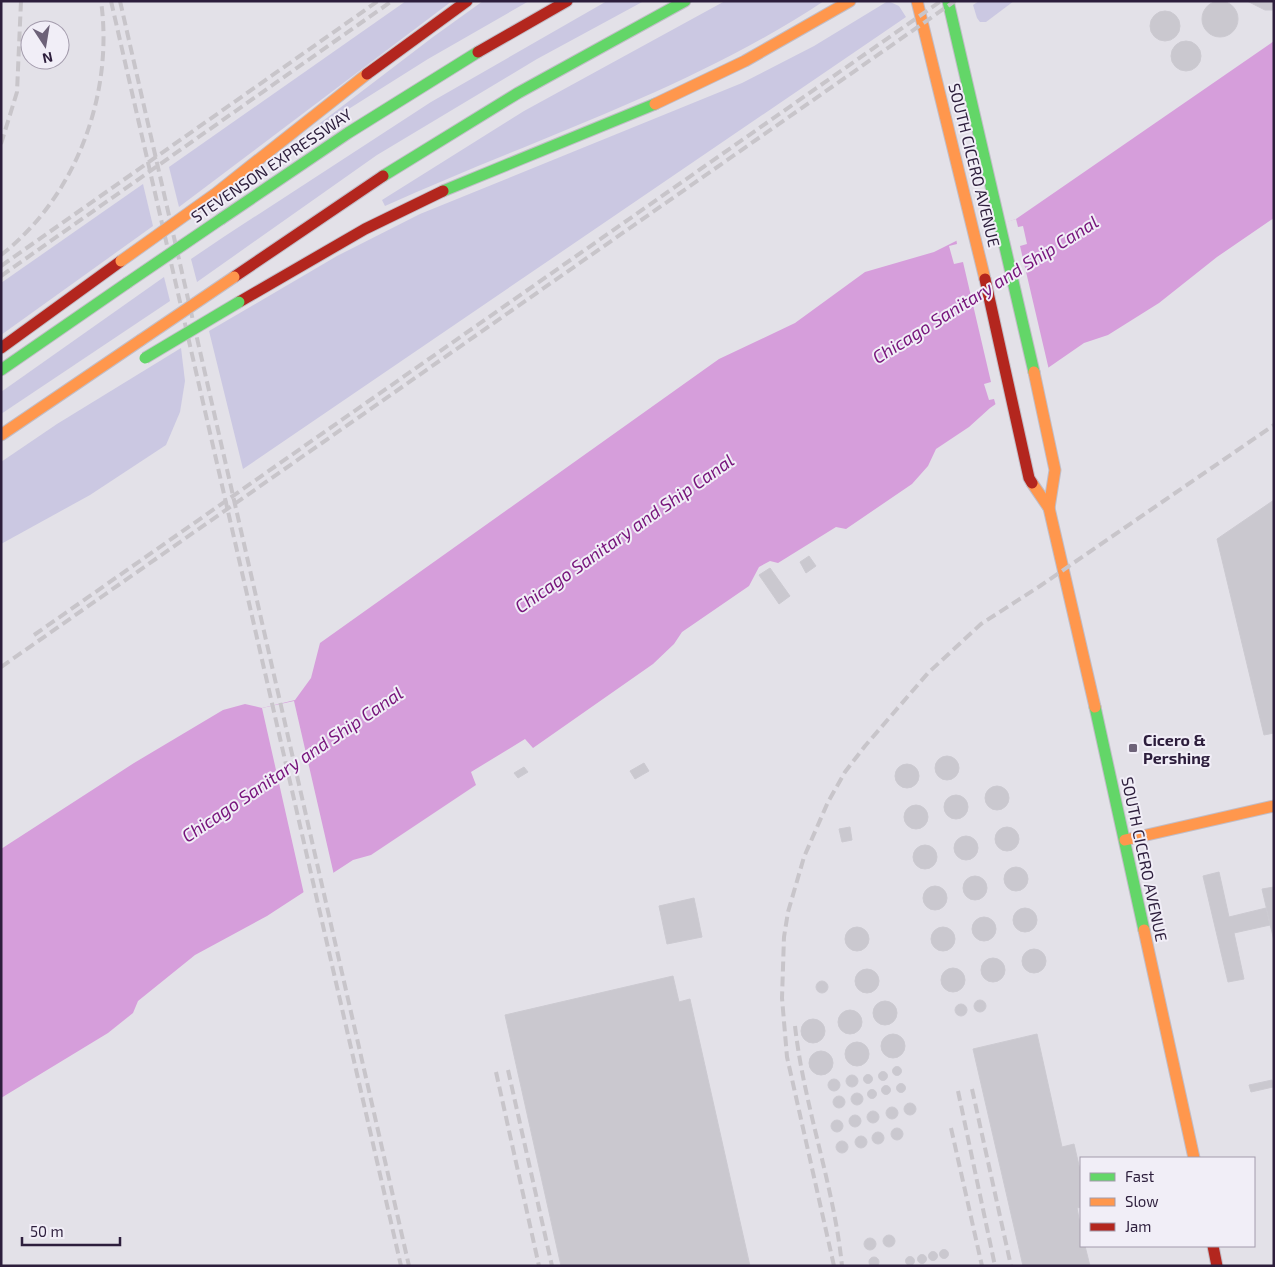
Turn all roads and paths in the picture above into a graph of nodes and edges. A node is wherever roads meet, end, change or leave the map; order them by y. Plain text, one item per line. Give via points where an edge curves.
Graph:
1 (467, 1) edge
2 (567, 1) edge
3 (685, 1) edge
4 (850, 1) edge
5 (917, 1) edge
6 (948, 1) edge
7 (1, 348) edge
8 (1, 370) edge
9 (95, 370) junction
10 (1, 435) edge
11 (1049, 508) junction
12 (1274, 806) edge
13 (1125, 840) junction
14 (1194, 1157) edge
15 (1213, 1247) edge
16 (1217, 1266) edge

1 - 7 main road, bridge via 401,47 215,194
2 - 8 main road, STEVENSON EXPRESSWAY, bridge via 349,131
3 - 9 main road, bridge via 462,126
4 - 9 main road, bridge via 750,58 680,93 487,171 355,233 136,360
5 - 11 main road, SOUTH CICERO AVENUE via 974,229 1029,478
6 - 11 main road, SOUTH CICERO AVENUE via 1055,470
9 - 10 main road
11 - 13 main road, SOUTH CICERO AVENUE
12 - 13 main road
13 - 14 main road, SOUTH CICERO AVENUE
15 - 16 main road

